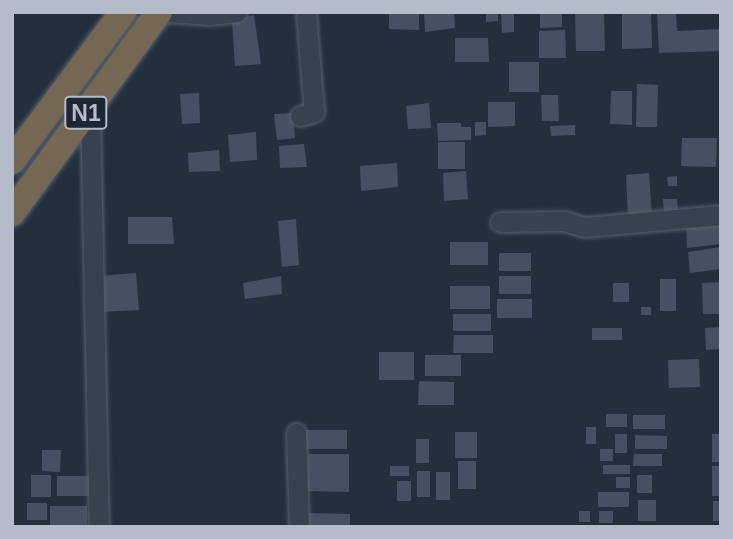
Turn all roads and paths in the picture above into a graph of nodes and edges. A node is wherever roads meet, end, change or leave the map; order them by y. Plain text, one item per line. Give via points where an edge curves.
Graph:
1 (123, 12) edge
2 (159, 12) edge
3 (167, 12) edge
4 (237, 12) edge
5 (306, 12) edge
6 (90, 108) junction
7 (300, 116) dead end
8 (12, 161) edge
9 (12, 213) edge
10 (721, 215) edge
11 (500, 222) dead end
12 (296, 433) dead end
13 (99, 527) edge
14 (299, 527) edge

1 - 8 highway, N1
2 - 6 highway, N1
3 - 4 street
5 - 7 street via 314,112
6 - 9 highway, N1
6 - 13 street
10 - 11 street via 586,227 564,221
12 - 14 street

